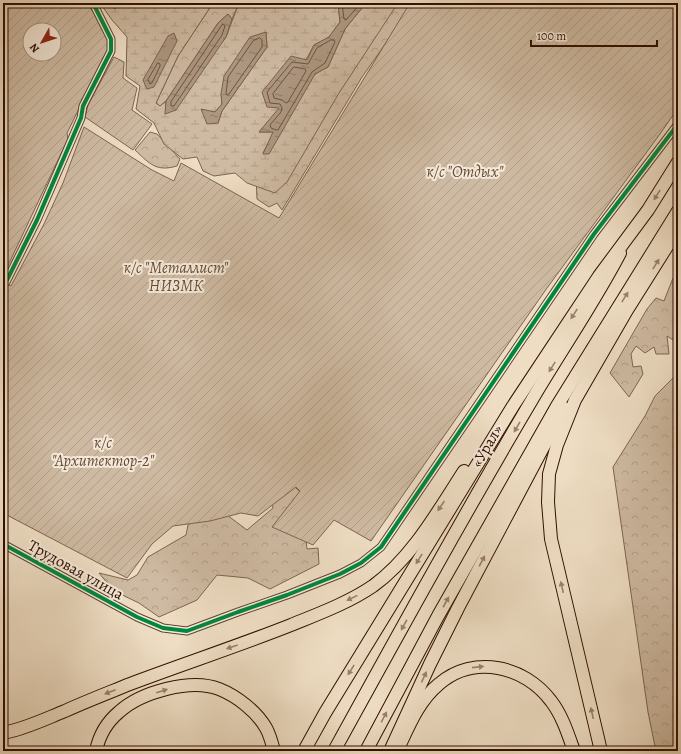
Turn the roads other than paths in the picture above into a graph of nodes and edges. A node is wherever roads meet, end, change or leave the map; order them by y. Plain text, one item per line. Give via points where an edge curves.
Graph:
1 (93, 3) edge
2 (678, 124) edge
3 (678, 162) edge
4 (678, 211) edge
5 (678, 229) edge
6 (629, 237) junction
7 (3, 284) edge
8 (627, 310) junction
9 (513, 406) junction
10 (3, 544) edge
11 (3, 733) edge
12 (96, 751) edge
13 (274, 751) edge
14 (304, 751) edge
15 (334, 751) edge
16 (366, 751) edge
17 (390, 751) edge
18 (397, 751) edge
19 (574, 751) edge
20 (601, 751) edge

1 - 7 street via 110,39 111,51 83,106 37,220
2 - 10 street, Трудовая улица via 594,234 381,547 361,563 288,595 187,631 163,628 137,617
3 -> 6 main road, «Урал»
16 -> 4 main road via 438,616 557,406
8 -> 5 main road
6 -> 9 main road via 599,276
6 -> 15 main road, «Урал» via 536,393
17 -> 8 main road via 441,643 521,486 569,399
20 -> 8 main road via 552,539 548,502 549,474 557,445 575,400
9 -> 11 main road via 472,459 414,544 396,567 373,586 357,596 258,638 98,696 35,724
9 -> 14 main road
12 -> 13 main road via 109,722 129,704 166,690 195,686 219,689 247,707 266,728
18 -> 19 main road via 421,704 438,684 452,674 483,666 510,670 541,690 552,702

